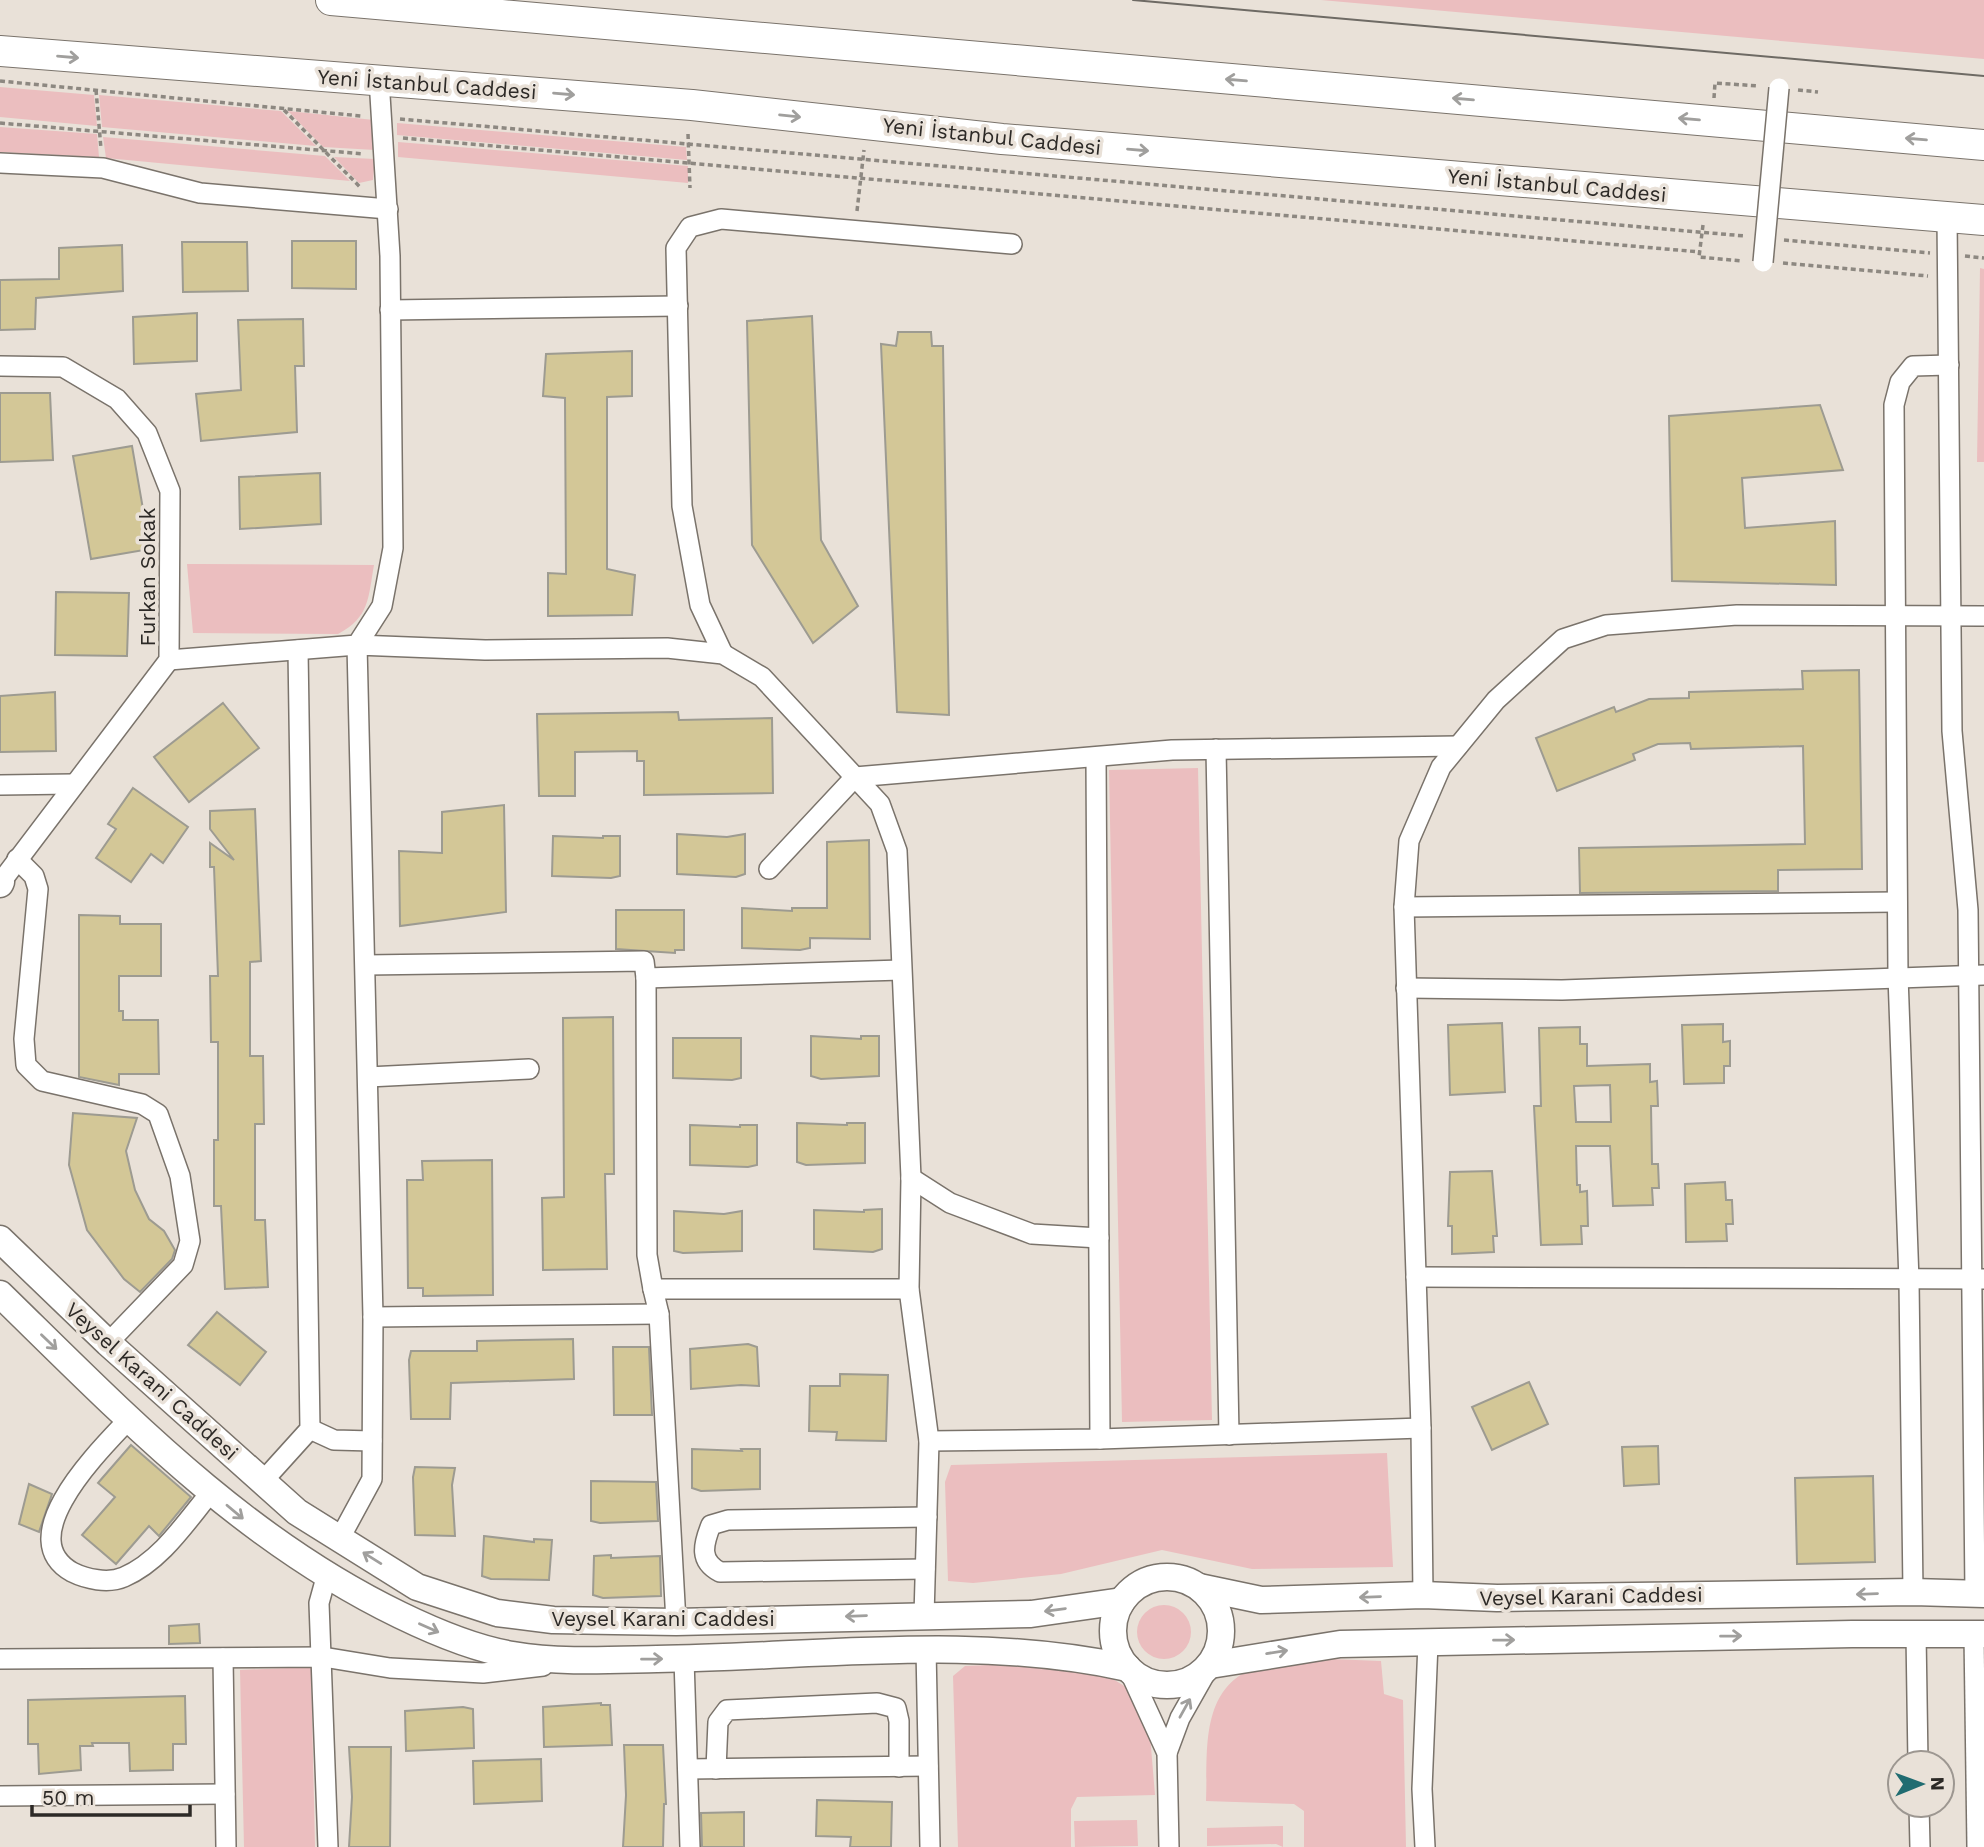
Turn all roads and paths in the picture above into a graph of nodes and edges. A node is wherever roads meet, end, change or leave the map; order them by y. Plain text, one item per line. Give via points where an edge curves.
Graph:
1 (331, 0) edge
2 (0, 51) edge
3 (379, 79) junction
4 (0, 80) edge
5 (1715, 83) dead end
6 (96, 84) dead end
7 (1779, 88) joint
8 (96, 90) junction
9 (283, 109) junction
10 (372, 117) dead end
11 (403, 120) dead end
12 (0, 123) edge
13 (100, 130) junction
14 (688, 134) dead end
15 (397, 138) dead end
16 (688, 144) junction
17 (1984, 145) edge
18 (864, 150) dead end
19 (325, 151) junction
20 (377, 156) dead end
21 (863, 160) junction
22 (0, 163) edge
23 (690, 163) junction
24 (103, 168) junction
25 (861, 178) junction
26 (690, 188) dead end
27 (385, 209) junction
28 (1947, 217) junction
29 (856, 219) dead end
30 (1984, 220) edge
31 (1703, 225) dead end
32 (1702, 232) junction
33 (1755, 237) dead end
34 (1781, 239) dead end
35 (1012, 244) dead end
36 (1700, 251) junction
37 (1948, 255) junction
38 (1984, 258) edge
39 (1763, 262) junction
40 (1948, 278) junction
41 (678, 306) junction
42 (390, 310) junction
43 (1949, 365) junction
44 (0, 366) edge
45 (1896, 615) junction
46 (1951, 616) junction
47 (1984, 616) edge
48 (357, 645) junction
49 (298, 650) junction
50 (723, 654) junction
51 (169, 660) junction
52 (1458, 747) junction
53 (1216, 748) junction
54 (1096, 758) junction
55 (856, 777) junction
56 (73, 784) junction
57 (0, 785) edge
58 (18, 859) junction
59 (769, 869) dead end
60 (0, 883) edge
61 (1897, 902) junction
62 (1404, 907) junction
63 (1976, 910) edge
64 (366, 965) junction
65 (901, 970) junction
66 (1976, 975) edge
67 (1898, 976) junction
68 (646, 978) junction
69 (1406, 988) junction
70 (529, 1069) dead end
71 (368, 1077) junction
72 (911, 1178) junction
73 (1099, 1238) junction
74 (0, 1239) edge
75 (1416, 1276) junction
76 (1978, 1279) edge
77 (1909, 1281) junction
78 (653, 1289) junction
79 (909, 1289) junction
80 (0, 1294) edge
81 (659, 1314) junction
82 (373, 1317) junction
83 (108, 1343) junction
84 (129, 1419) junction
85 (1421, 1428) junction
86 (310, 1429) junction
87 (1229, 1435) junction
88 (1100, 1439) junction
89 (372, 1441) junction
90 (929, 1441) junction
91 (263, 1481) junction
92 (211, 1492) junction
93 (927, 1517) junction
94 (340, 1538) junction
95 (925, 1569) junction
96 (327, 1574) junction
97 (1199, 1587) junction
98 (1913, 1592) junction
99 (1979, 1594) edge
100 (1423, 1595) junction
101 (1122, 1601) junction
102 (924, 1616) junction
103 (676, 1622) junction
104 (1916, 1634) junction
105 (1979, 1634) edge
106 (1427, 1643) junction
107 (926, 1649) junction
108 (323, 1657) junction
109 (223, 1658) junction
110 (0, 1659) edge
111 (684, 1659) junction
112 (595, 1660) junction
113 (1210, 1665) junction
114 (1128, 1668) junction
115 (1918, 1749) edge
116 (1167, 1753) junction
117 (929, 1766) junction
118 (899, 1767) junction
119 (688, 1769) junction
120 (716, 1769) junction
121 (225, 1794) junction
122 (0, 1796) edge
123 (1919, 1819) edge
124 (226, 1847) edge
125 (328, 1847) edge
126 (690, 1847) edge
127 (930, 1847) edge
128 (1169, 1847) edge
129 (1425, 1847) edge
130 (1920, 1847) edge
131 (1977, 1847) edge

17 -> 1 highway
2 -> 3 highway, Yeni İstanbul Caddesi
3 - 27 street
3 -> 28 highway, Yeni İstanbul Caddesi via 692,105 1016,140
4 - 8 path
5 - 7 path
6 - 8 path
7 - 39 street, bridge
8 - 9 path
8 - 13 path
9 - 10 path
9 - 19 path
11 - 16 path
12 - 13 path
13 - 19 path
13 - 24 path
14 - 16 path
15 - 23 path
16 - 21 path
16 - 23 path
18 - 21 path
19 - 20 path
19 - 27 path
21 - 25 path
21 - 32 path
22 - 24 street
23 - 25 path
23 - 26 path
24 - 27 street via 200,193
25 - 29 path
25 - 36 path
27 - 42 street
28 - 30 highway, Yeni İstanbul Caddesi
28 - 37 street
31 - 32 path
32 - 33 path
32 - 36 path
34 - 37 path
35 - 41 street via 721,219 690,227 676,248
36 - 39 path via 1699,257
37 - 38 path
37 - 40 street
39 - 40 path
40 - 43 street
41 - 42 street
41 - 50 street via 682,506 700,604
42 - 48 street via 393,548 382,606
43 - 45 street via 1913,366 1900,382 1894,405
43 - 46 street
44 - 51 street, Furkan Sokak via 62,367 117,398 147,433 170,491
45 - 46 street
45 - 52 street via 1737,615 1606,625 1563,639 1496,700
45 - 61 street
46 - 47 street
46 - 63 street via 1952,731
48 - 49 street
48 - 50 street via 485,650 667,648
48 - 64 street
49 - 51 street
49 - 86 street
50 - 55 street via 762,677
51 - 56 street, Furkan Sokak
52 - 53 street
52 - 62 street via 1441,767 1409,841
53 - 54 street
53 - 87 street
54 - 55 street
54 - 73 street
55 - 59 street
55 - 65 street via 880,804 897,850
56 - 57 street
56 - 58 street, Furkan Sokak
58 - 60 street, Furkan Sokak
58 - 83 street via 34,876 38,889 24,1040 26,1065 42,1081 142,1104 158,1114 180,1176 190,1241 183,1265
61 - 62 street
61 - 67 street
62 - 69 street
63 - 66 street
64 - 68 street via 644,961
64 - 71 street
65 - 68 street
65 - 72 street
66 - 67 street
66 - 76 street
67 - 69 street via 1562,990
67 - 77 street
68 - 78 street via 647,1255
69 - 75 street
70 - 71 street
71 - 82 street
72 - 73 street via 950,1203 1032,1234
72 - 79 street
73 - 88 street
74 - 83 main road, Veysel Karani Caddesi
75 - 77 street
75 - 85 street
76 - 77 street
76 - 99 street
77 - 98 street
78 - 79 street
78 - 81 street
79 - 90 street
80 -> 84 main road, Veysel Karani Caddesi
81 - 82 street
81 - 103 street
82 - 89 street
83 - 91 main road, Veysel Karani Caddesi
84 - 92 main road, Veysel Karani Caddesi
84 - 92 street via 78,1473 54,1517 54,1554 64,1567 82,1577 122,1578 158,1554
85 - 87 street
85 - 100 street
86 - 89 street via 334,1440
86 - 91 street
87 - 88 street
88 - 90 street
89 - 94 street via 372,1479
90 - 93 street
91 - 94 main road, Veysel Karani Caddesi via 297,1512
92 -> 96 main road, Veysel Karani Caddesi via 263,1535
93 - 95 street
93 - 95 street via 728,1520 711,1525 704,1541 704,1559 720,1572
103 -> 94 main road, Veysel Karani Caddesi via 579,1621 497,1613 417,1587
95 - 102 street
96 - 108 street via 319,1603
96 -> 112 main road, Veysel Karani Caddesi via 366,1599 435,1631 512,1655
100 -> 97 main road, Veysel Karani Caddesi via 1261,1600
97 - 101 main road via 1166,1577 1134,1588
97 - 113 main road via 1215,1607 1221,1632
98 - 99 main road, Veysel Karani Caddesi
98 -> 100 main road, Veysel Karani Caddesi
101 -> 102 main road, Veysel Karani Caddesi via 1031,1614
101 - 114 main road via 1113,1635
102 -> 103 main road, Veysel Karani Caddesi
104 - 105 main road, Veysel Karani Caddesi
106 -> 104 main road, Veysel Karani Caddesi
104 - 115 street
105 - 131 street
113 -> 106 main road, Veysel Karani Caddesi via 1340,1644
106 - 129 street via 1422,1789
107 - 111 main road, Veysel Karani Caddesi
107 - 114 main road, Veysel Karani Caddesi via 987,1650
107 - 117 street
108 - 109 street
108 - 112 street via 390,1668 484,1673
108 - 125 street
109 - 110 street
109 - 121 street
112 -> 111 main road, Veysel Karani Caddesi
111 - 119 street
113 - 114 main road via 1179,1684 1160,1685
116 -> 113 street via 1180,1718
114 - 116 street
116 - 128 street
117 - 118 street
117 - 127 street
118 - 120 street
118 - 120 street via 896,1708 877,1703 727,1710 718,1722
119 - 120 street
119 - 126 street
121 - 122 street
121 - 124 street
123 - 130 street

